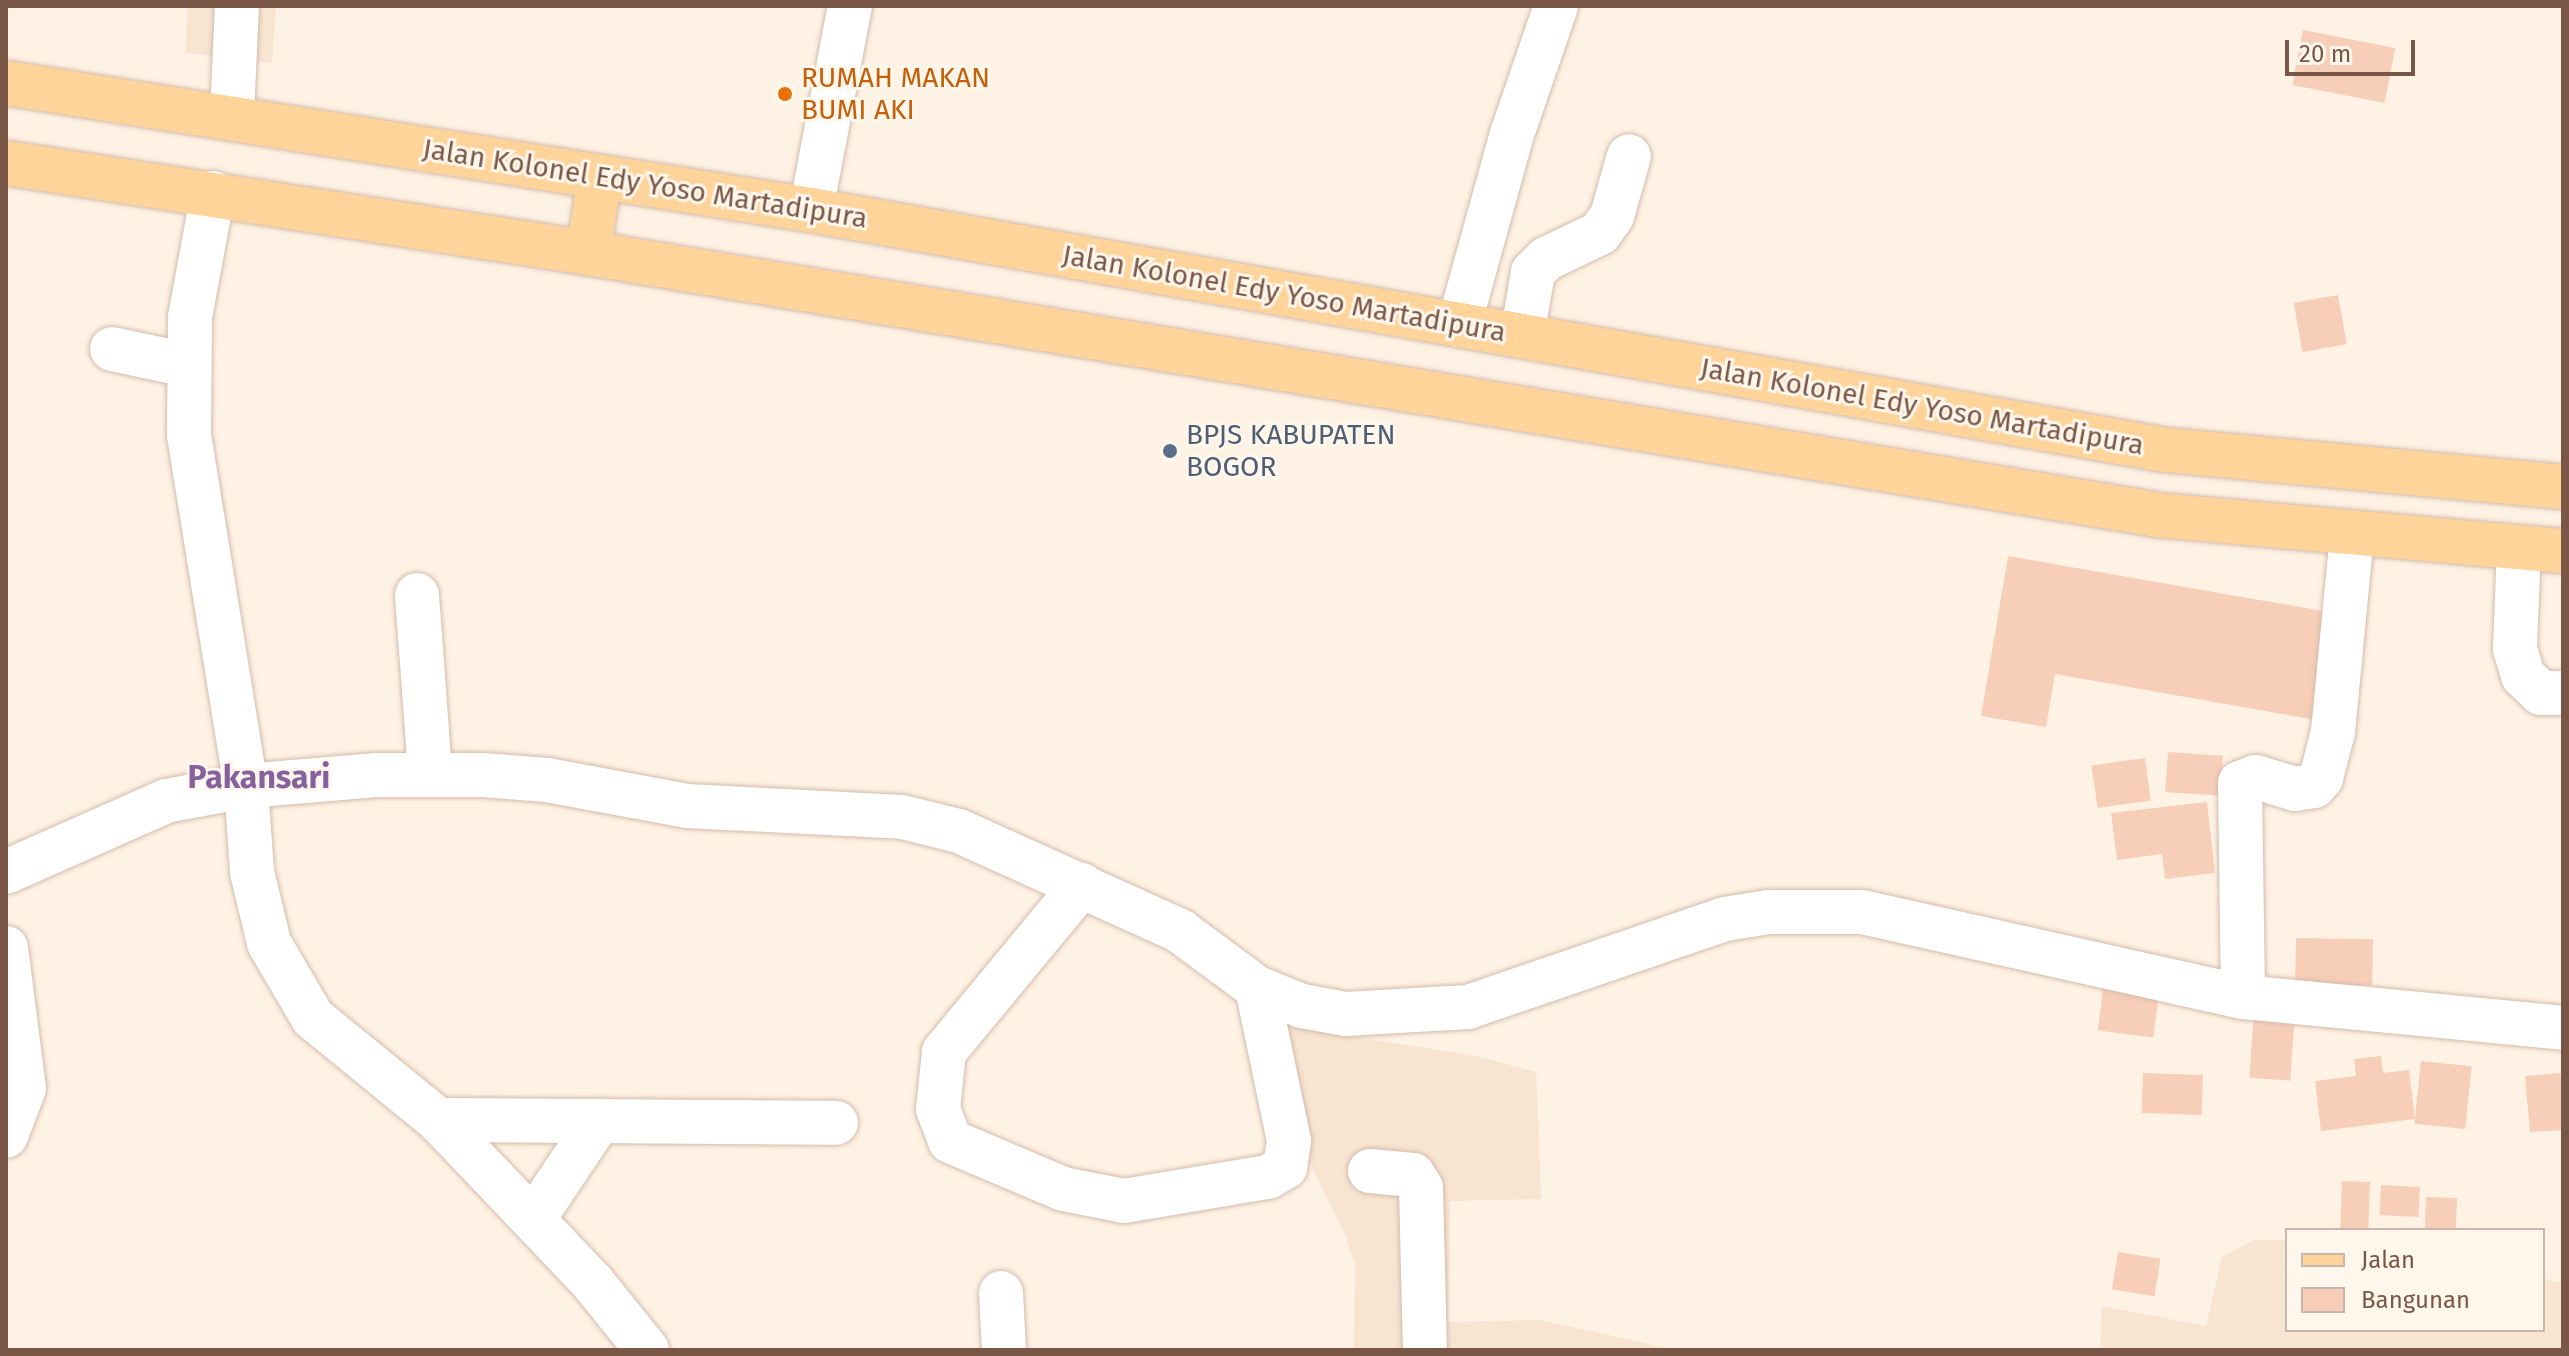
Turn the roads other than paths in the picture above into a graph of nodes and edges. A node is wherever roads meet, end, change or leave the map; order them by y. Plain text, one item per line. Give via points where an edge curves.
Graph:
1 (237, 6) edge
2 (850, 6) edge
3 (1556, 6) edge
4 (6, 83) edge
5 (232, 115) junction
6 (1629, 156) dead end
7 (6, 163) edge
8 (600, 177) junction
9 (213, 193) junction
10 (811, 210) junction
11 (588, 253) junction
12 (1459, 325) junction
13 (1522, 336) junction
14 (112, 349) dead end
15 (187, 365) junction
16 (2563, 487) edge
17 (2352, 535) junction
18 (2519, 548) junction
19 (2563, 551) edge
20 (417, 595) dead end
21 (2563, 693) edge
22 (430, 774) junction
23 (246, 786) junction
24 (6, 872) edge
25 (1082, 885) junction
26 (6, 948) edge
27 (1257, 988) junction
28 (2243, 997) junction
29 (2563, 1028) edge
30 (438, 1120) junction
31 (599, 1121) junction
32 (836, 1123) dead end
33 (6, 1136) edge
34 (1370, 1171) dead end
35 (534, 1218) junction
36 (1001, 1293) dead end
37 (647, 1350) edge
38 (1004, 1350) edge
39 (1425, 1350) edge

1 - 5 street
2 - 10 street
3 - 12 street via 1512,134
4 - 5 main road, Jalan Kolonel Edy Yoso Martadipura
5 - 8 main road, Jalan Kolonel Edy Yoso Martadipura
6 - 13 street via 1612,216 1600,233 1546,259 1533,272
7 - 9 main road
8 - 10 main road, Jalan Kolonel Edy Yoso Martadipura
8 - 11 main road
9 - 11 main road
9 - 15 street via 190,317
10 - 12 main road, Jalan Kolonel Edy Yoso Martadipura
11 - 17 main road via 2158,515
12 - 13 main road, Jalan Kolonel Edy Yoso Martadipura
13 - 16 main road, Jalan Kolonel Edy Yoso Martadipura via 2165,450
14 - 15 street
15 - 23 street via 189,435
17 - 18 main road
17 - 28 street via 2333,732 2321,778 2306,788 2256,777 2240,783
18 - 19 main road
18 - 21 street via 2515,649 2523,676 2541,693
20 - 22 street
22 - 23 street
22 - 25 street via 547,780 687,806 902,817 959,831
23 - 24 street via 128,814
23 - 30 street via 258,912 281,972 313,1018
25 - 27 street via 1180,931
25 - 27 street via 944,1052 938,1109 950,1141 1063,1189 1124,1201 1268,1177 1285,1167 1289,1141
26 - 33 street via 24,1088
27 - 28 street via 1302,1006 1346,1014 1468,1007 1725,919 1768,912 1862,912
28 - 29 street
30 - 31 street
30 - 35 street
31 - 32 street
31 - 35 street
34 - 39 street via 1413,1175 1421,1188
35 - 37 street
36 - 38 street

